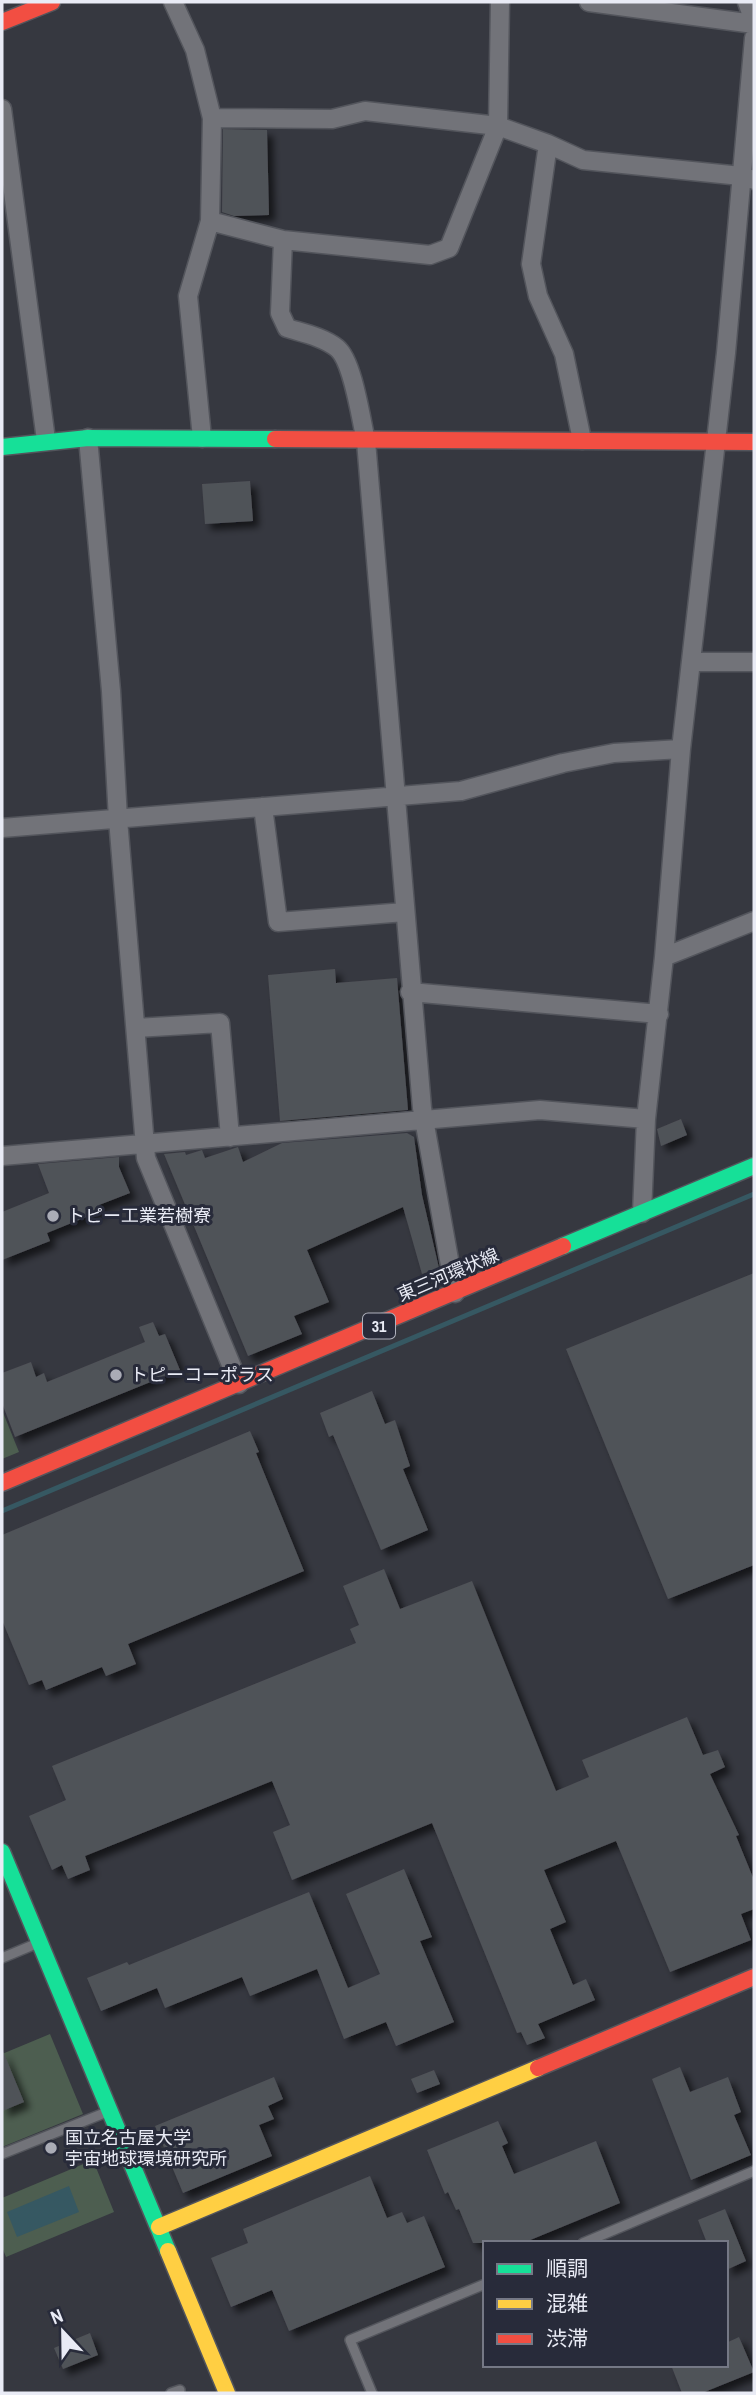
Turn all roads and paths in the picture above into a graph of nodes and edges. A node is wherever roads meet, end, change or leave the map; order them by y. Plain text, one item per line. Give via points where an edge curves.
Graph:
1 (52, 2) edge
2 (173, 2) edge
3 (500, 2) edge
4 (589, 2) edge
5 (747, 2) edge
6 (617, 4) edge
7 (2, 22) edge
8 (754, 23) edge
9 (754, 38) edge
10 (2, 109) edge
11 (212, 118) junction
12 (498, 126) junction
13 (548, 144) junction
14 (748, 178) edge
15 (210, 221) junction
16 (283, 240) junction
17 (88, 438) junction
18 (202, 438) junction
19 (46, 440) junction
20 (582, 440) junction
21 (366, 441) junction
22 (754, 442) edge
23 (714, 443) junction
24 (2, 446) edge
25 (692, 662) junction
26 (754, 662) edge
27 (681, 748) junction
28 (397, 797) junction
29 (263, 807) junction
30 (118, 819) junction
31 (2, 828) edge
32 (405, 912) junction
33 (754, 921) edge
34 (664, 957) junction
35 (410, 992) junction
36 (659, 1014) junction
37 (136, 1028) junction
38 (646, 1119) junction
39 (425, 1121) junction
40 (230, 1138) junction
41 (146, 1144) junction
42 (2, 1156) edge
43 (754, 1166) edge
44 (642, 1213) junction
45 (455, 1293) junction
46 (239, 1384) junction
47 (2, 1483) edge
48 (2, 1852) edge
49 (40, 1943) junction
50 (2, 1958) edge
51 (754, 1977) edge
52 (111, 2110) junction
53 (2, 2154) edge
54 (754, 2171) edge
55 (159, 2227) junction
56 (588, 2241) edge
57 (483, 2285) edge
58 (222, 2392) edge
59 (372, 2393) edge

1 - 7 street
2 - 11 street via 195,50
3 - 12 street
4 - 6 street
5 - 8 street
6 - 8 street
9 - 14 street
10 - 19 street
11 - 12 street via 332,118 365,111
11 - 15 street
12 - 13 street
12 - 16 street via 449,248 430,255
13 - 14 street via 583,160
13 - 20 street via 531,264 538,296 564,354
14 - 23 street
15 - 16 street
15 - 18 street via 188,296
16 - 21 street via 280,313 287,328 340,350
17 - 18 street
17 - 19 street
17 - 30 street
18 - 21 street
19 - 24 street
20 - 21 street
20 - 23 street
21 - 28 street
22 - 23 street
23 - 25 street
25 - 26 street
25 - 27 street
27 - 28 street via 614,753 461,791
27 - 34 street
28 - 29 street
28 - 32 street
29 - 30 street
29 - 32 street via 278,922
30 - 31 street
30 - 37 street
32 - 35 street
33 - 34 street
34 - 36 street
35 - 36 street
35 - 39 street
36 - 38 street
37 - 40 street via 220,1023
37 - 41 street
38 - 39 street via 540,1110
38 - 44 street
39 - 40 street
39 - 45 street
40 - 41 street
41 - 42 street
41 - 46 street via 146,1158
43 - 44 street, 東三河環状線 / 31
44 - 45 street, 東三河環状線 / 31
45 - 46 street, 東三河環状線 / 31
46 - 47 street, 東三河環状線 / 31
48 - 49 street
49 - 50 lane
49 - 52 street
51 - 55 street
52 - 53 lane
52 - 55 street
54 - 56 lane
55 - 58 street
57 - 59 lane via 350,2340

